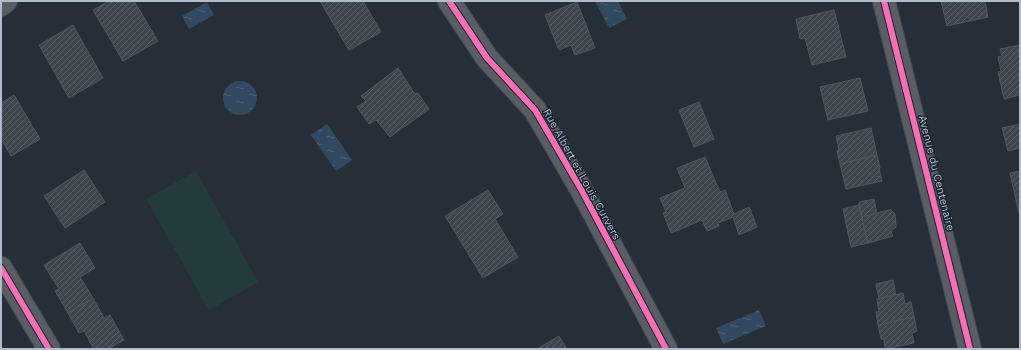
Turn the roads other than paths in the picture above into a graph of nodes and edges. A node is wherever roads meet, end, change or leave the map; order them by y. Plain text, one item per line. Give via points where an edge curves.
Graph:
1 (6, 1) edge
2 (449, 1) edge
3 (884, 1) edge
4 (1, 5) edge
5 (1, 268) edge
6 (49, 349) edge
7 (666, 349) edge
8 (970, 349) edge

1 - 4 street
2 - 7 street, Rue Albert et Louis Curvers via 487,58 535,110 582,191
3 - 8 street, Avenue du Centenaire
5 - 6 street

